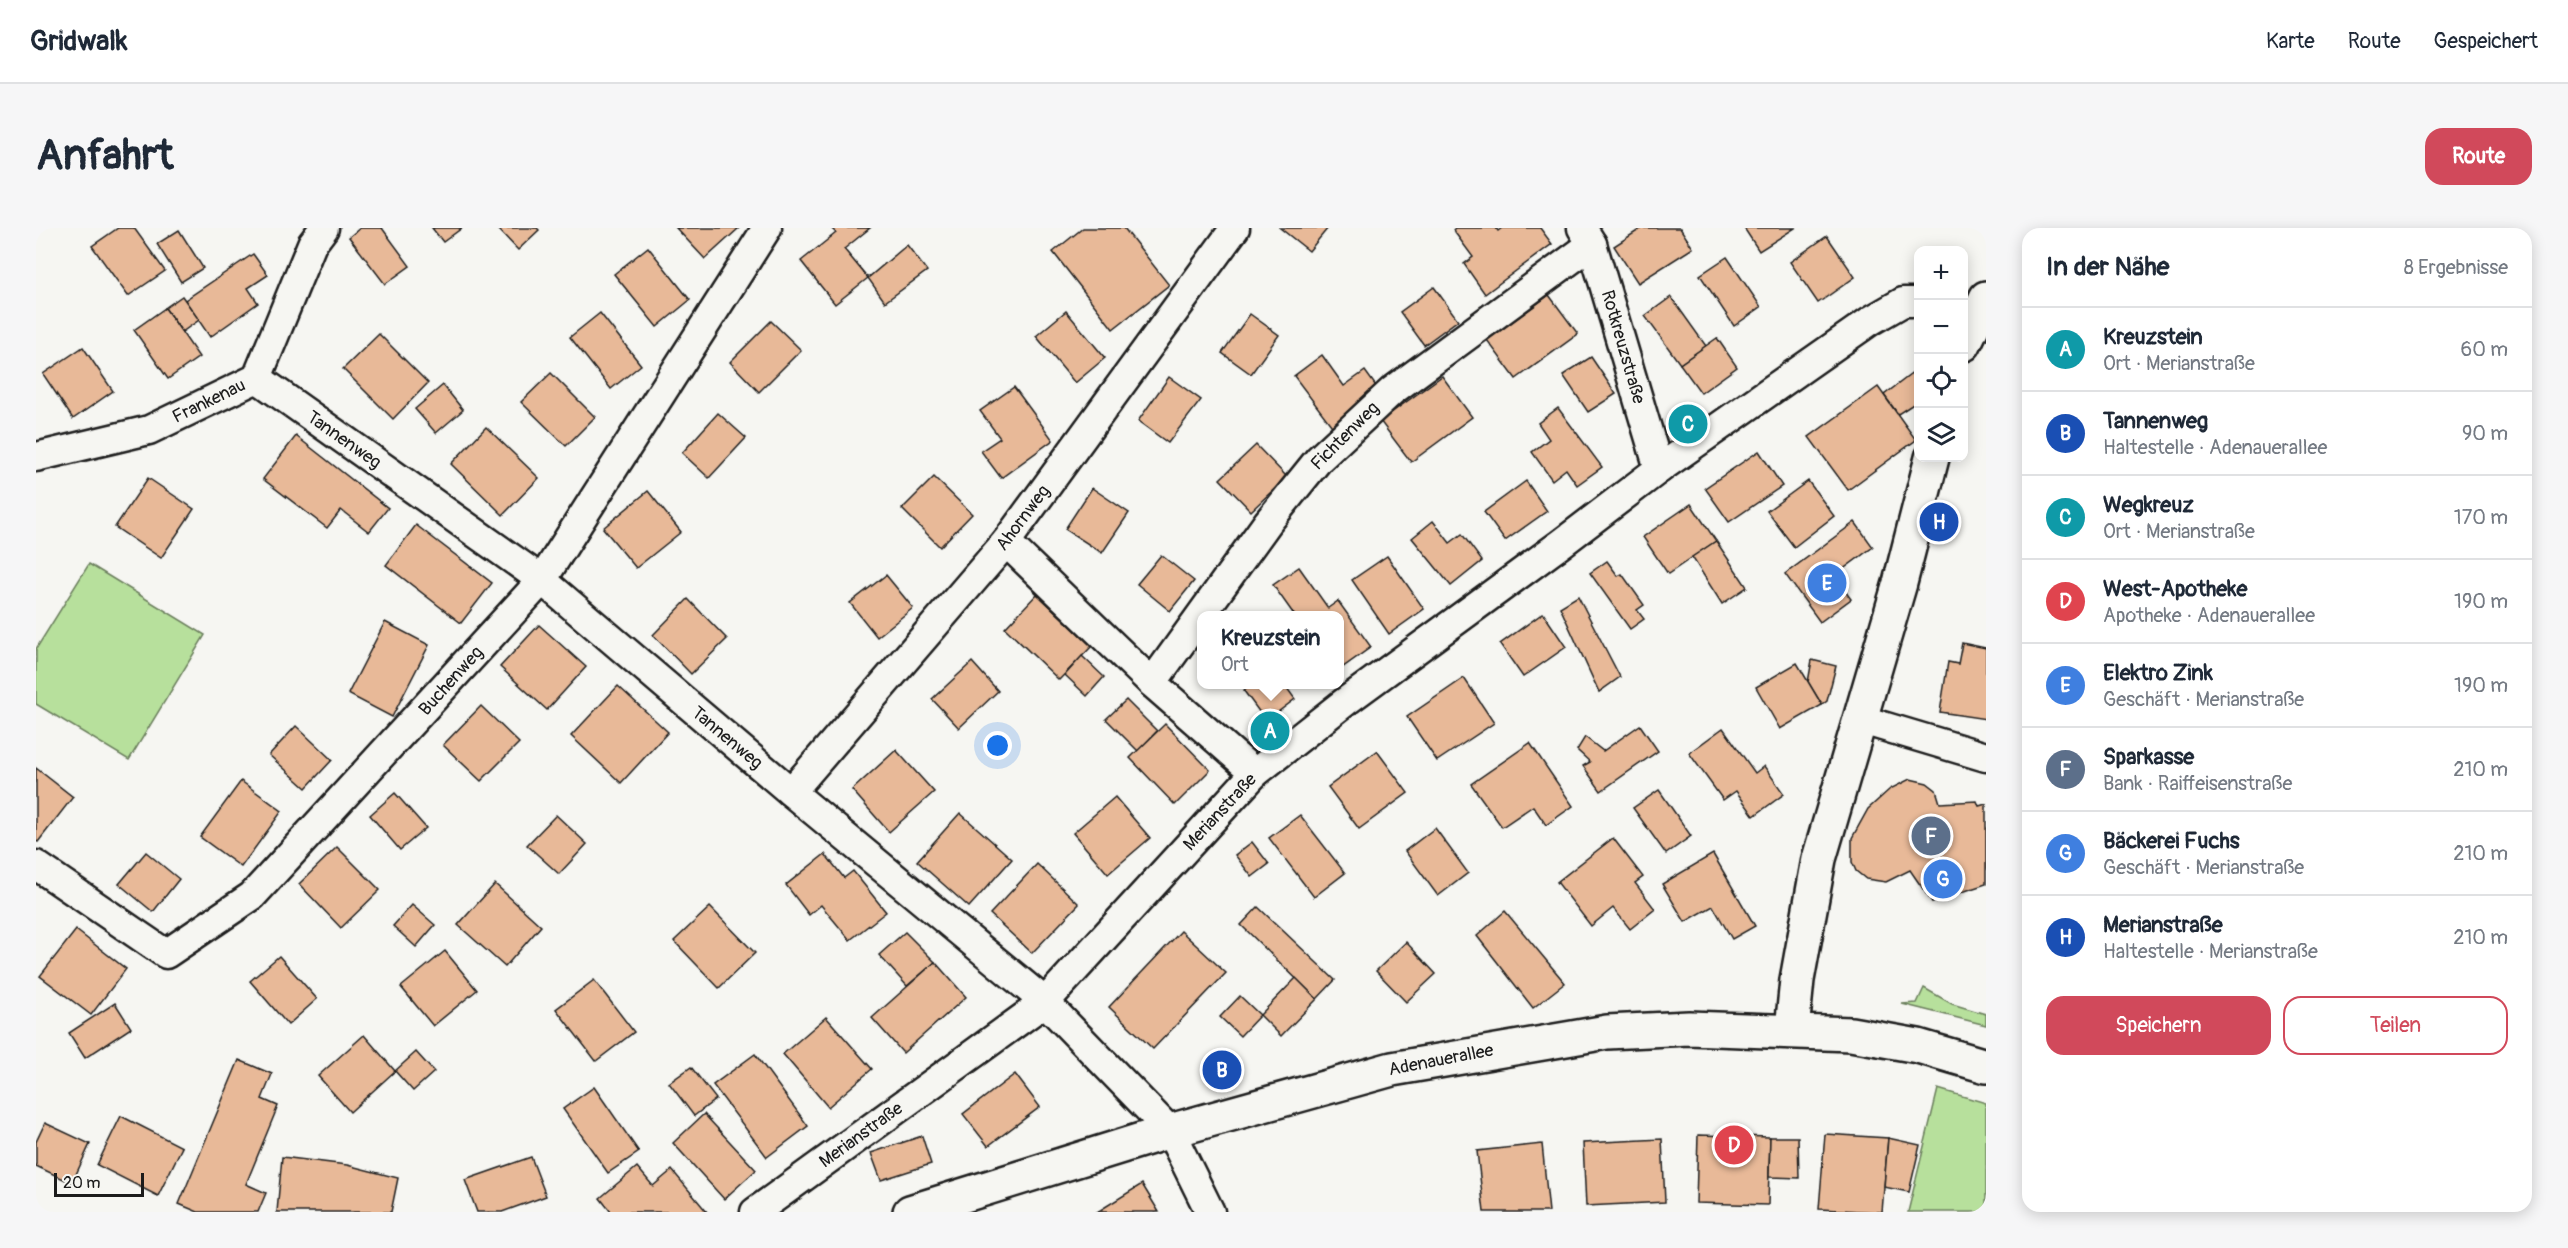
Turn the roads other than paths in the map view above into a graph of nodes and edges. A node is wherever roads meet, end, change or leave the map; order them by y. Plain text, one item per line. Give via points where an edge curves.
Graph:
1 (324, 228) edge
2 (766, 228) edge
3 (1235, 228) edge
4 (1587, 236) edge
5 (1980, 300) edge
6 (1914, 302) edge
7 (1968, 333) edge
8 (257, 378) junction
9 (36, 457) edge
10 (1931, 462) edge
11 (1659, 469) junction
12 (1006, 542) junction
13 (542, 580) junction
14 (1204, 611) edge
15 (1197, 621) edge
16 (1152, 683) junction
17 (1859, 719) junction
18 (1986, 757) edge
19 (1256, 773) junction
20 (791, 792) junction
21 (36, 865) edge
22 (1045, 1002) junction
23 (1792, 1030) junction
24 (1986, 1066) edge
25 (1170, 1131) junction
26 (755, 1212) edge
27 (910, 1212) edge
28 (1210, 1212) edge

1 - 8 street, Frankenau via 312,244
2 - 13 street, Buchenweg
3 - 12 street, Ahornweg
4 - 11 street, Rotkreuzstraße
4 - 14 street, Fichtenweg via 1392,391 1319,459
5 - 7 main road
6 - 11 street, Merianstraße via 1903,302 1870,321
8 - 9 street, Frankenau via 149,430
8 - 13 street, Tannenweg
10 - 17 main road
11 - 19 street, Merianstraße via 1345,702
12 - 16 street
12 - 20 street, Ahornweg
13 - 20 street, Tannenweg
13 - 21 street, Buchenweg via 252,896 166,954
15 - 16 street, Fichtenweg
16 - 19 street
17 - 18 street
17 - 23 main road via 1819,860
19 - 22 street, Merianstraße
20 - 22 street, Tannenweg
22 - 25 street, Tannenweg
22 - 26 street, Merianstraße
23 - 24 main road, Adenauerallee via 1851,1034 1918,1046
23 - 25 main road, Adenauerallee via 1689,1028 1607,1032 1392,1068
25 - 27 main road, Adenauerallee
25 - 28 street, Tannenweg

